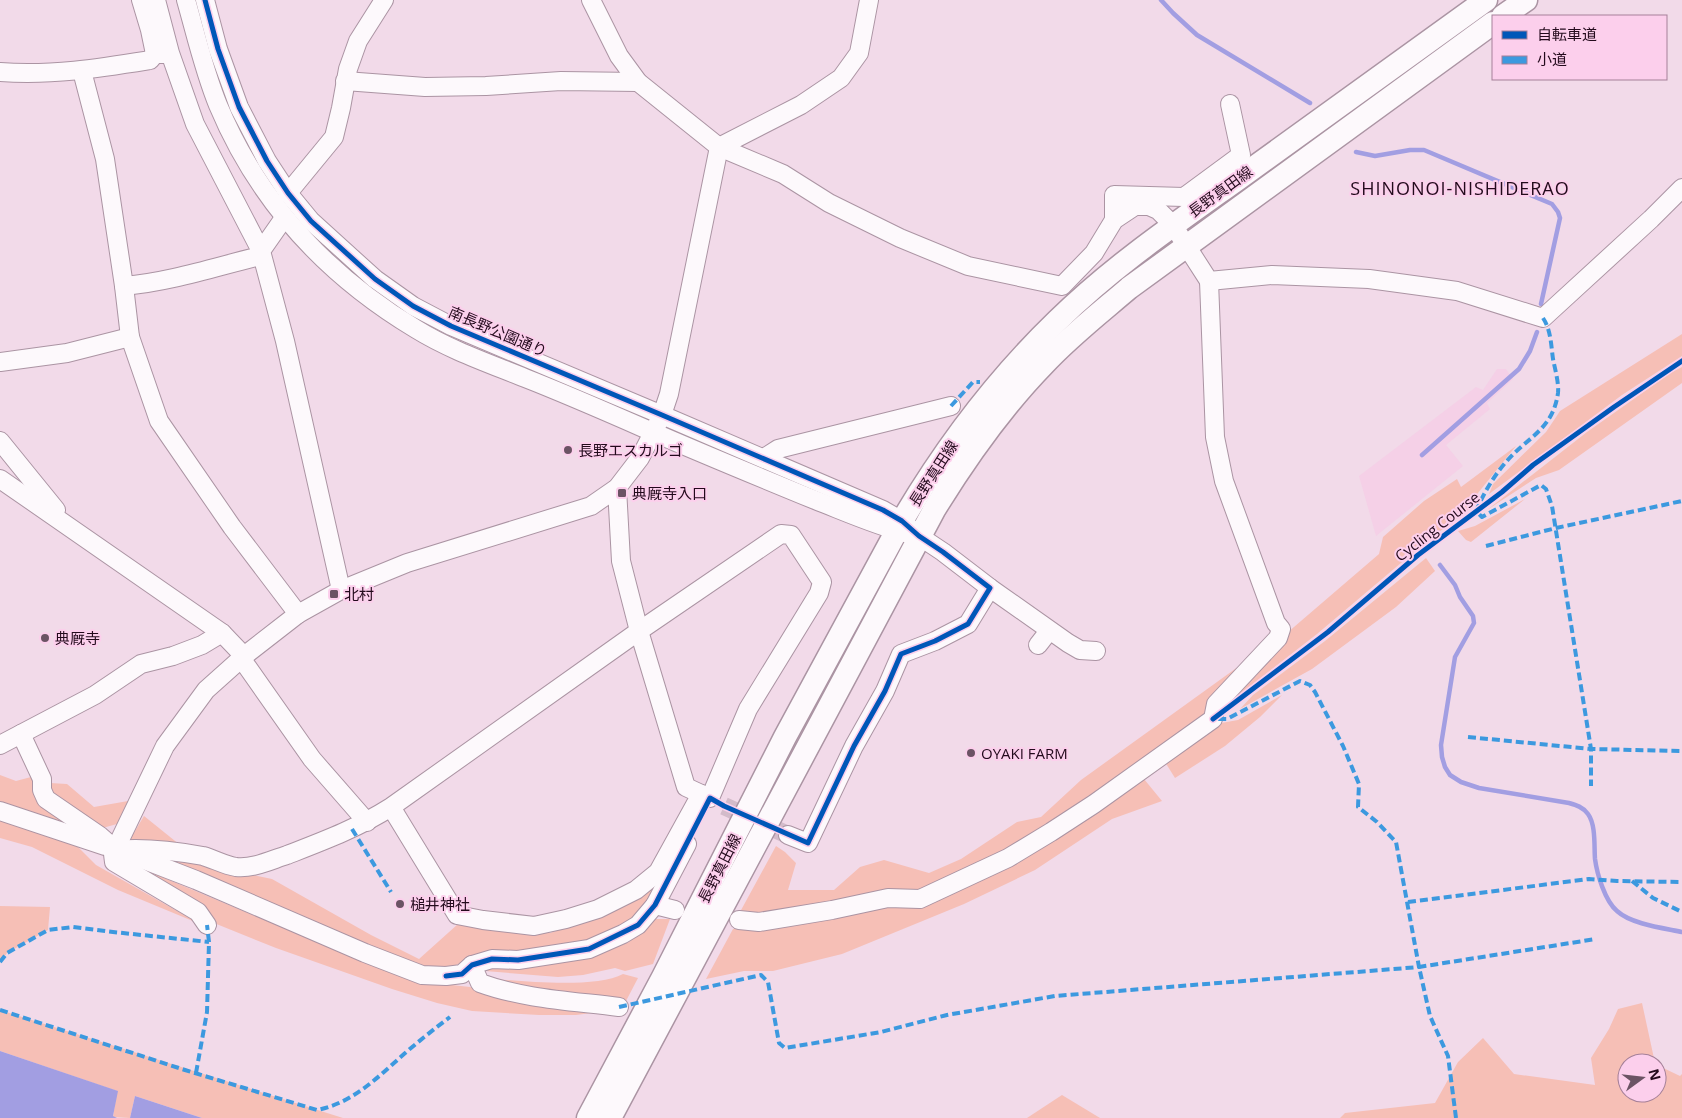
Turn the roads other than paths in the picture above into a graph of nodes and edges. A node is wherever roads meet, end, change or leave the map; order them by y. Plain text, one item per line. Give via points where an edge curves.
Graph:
1 (142, 0) edge
2 (156, 0) edge
3 (186, 0) edge
4 (204, 0) edge
5 (384, 0) edge
6 (591, 0) edge
7 (869, 0) edge
8 (1486, 0) edge
9 (1526, 0) edge
10 (1504, 15) edge
11 (1492, 24) edge
12 (163, 54) junction
13 (82, 71) junction
14 (0, 72) edge
15 (345, 81) junction
16 (638, 82) junction
17 (1230, 104) dead end
18 (719, 147) junction
19 (1246, 162) junction
20 (1682, 188) edge
21 (288, 193) junction
22 (1144, 201) junction
23 (1189, 204) junction
24 (284, 218) junction
25 (1173, 225) junction
26 (1186, 245) junction
27 (261, 251) junction
28 (1209, 281) junction
29 (124, 286) junction
30 (130, 337) junction
31 (0, 362) edge
32 (951, 406) dead end
33 (662, 415) junction
34 (654, 432) junction
35 (0, 441) edge
36 (764, 458) junction
37 (0, 479) edge
38 (617, 488) junction
39 (899, 526) junction
40 (73, 529) junction
41 (919, 536) junction
42 (990, 588) junction
43 (341, 590) junction
44 (298, 614) junction
45 (639, 631) junction
46 (1049, 631) junction
47 (222, 633) junction
48 (1038, 645) dead end
49 (1096, 651) dead end
50 (242, 657) junction
51 (21, 734) junction
52 (0, 745) edge
53 (712, 799) junction
54 (391, 807) junction
55 (0, 811) edge
56 (367, 822) junction
57 (788, 835) tunnel mouth
58 (116, 850) junction
59 (655, 905) junction
60 (675, 910) dead end
61 (739, 920) dead end
62 (207, 925) dead end
63 (472, 965) junction
64 (620, 1007) dead end
65 (588, 1118) edge
66 (610, 1118) edge

1 - 12 street via 150,30
2 - 12 street
3 - 24 street, 南長野公園通り via 218,105 253,173
4 - 21 street, 南長野公園通り via 239,107
5 - 15 street via 358,41
6 - 16 street via 620,56
7 - 18 street via 859,53 840,78 801,105
8 - 19 main road, 長野真田線
9 - 10 main road
11 - 26 main road, 長野真田線
12 - 13 street via 150,60
12 - 27 street via 195,124
13 - 14 street
13 - 29 street via 105,159
15 - 16 street via 425,87 561,81
15 - 21 street via 334,137
16 - 18 street
17 - 19 street
18 - 22 street via 783,174 829,203 900,238 968,266 1062,286 1094,253 1114,220
18 - 33 street
19 - 23 main road, 長野真田線
20 - 28 street via 1543,318 1457,291 1369,279 1272,276
21 - 33 street, 南長野公園通り via 311,221 340,248 413,306 451,326
22 - 23 street
22 - 25 street
23 - 25 main road, 長野真田線
24 - 27 street
24 - 34 street, 南長野公園通り via 324,261 382,308 417,330 459,351
25 - 26 street
25 - 39 main road, 長野真田線 via 1082,297 1016,362 959,433
26 - 28 street
26 - 41 main road, 長野真田線 via 1129,288 1044,363 974,447
27 - 29 street via 256,257 195,273
27 - 43 street via 285,341
28 - 61 street via 1215,437 1224,481 1276,623 1281,629 1278,638 1216,704 1213,719 1094,804 1008,858 920,899 888,898 759,922
29 - 30 street
30 - 31 street via 67,353
30 - 44 street via 159,421 232,527
32 - 36 street via 778,449
33 - 34 street
33 - 36 street, 南長野公園通り
34 - 38 street via 640,458
34 - 39 street, 南長野公園通り via 754,475
35 - 40 street
36 - 39 street, 南長野公園通り via 883,510
37 - 40 street
38 - 43 street via 591,506 406,563
38 - 45 street via 621,561
39 - 41 street, 南長野公園通り
39 - 65 main road, 長野真田線 via 785,737
40 - 47 street
41 - 42 street
41 - 66 main road, 長野真田線
42 - 46 street
42 - 57 street via 968,624 901,654 808,843
43 - 44 street
44 - 50 street
45 - 53 street via 686,787
45 - 53 street via 781,534 791,535 822,582 819,593 748,709
45 - 54 street
46 - 48 street
46 - 49 street via 1080,650
47 - 50 street
47 - 51 street via 174,656 141,664 95,695
50 - 56 street via 312,759
50 - 58 street via 206,690 165,746
51 - 52 street
51 - 58 street via 42,779 46,799
53 - 54 street via 658,872 636,890 598,909 534,926 457,915
53 - 59 street
54 - 56 street
55 - 58 street
56 - 58 street via 329,839 247,866 236,867 204,857 138,848
58 - 62 street via 114,862 198,912
58 - 63 street via 422,975 462,974
59 - 60 street
59 - 63 street via 638,925 589,949 518,960 492,959
63 - 64 street via 480,983 494,988

